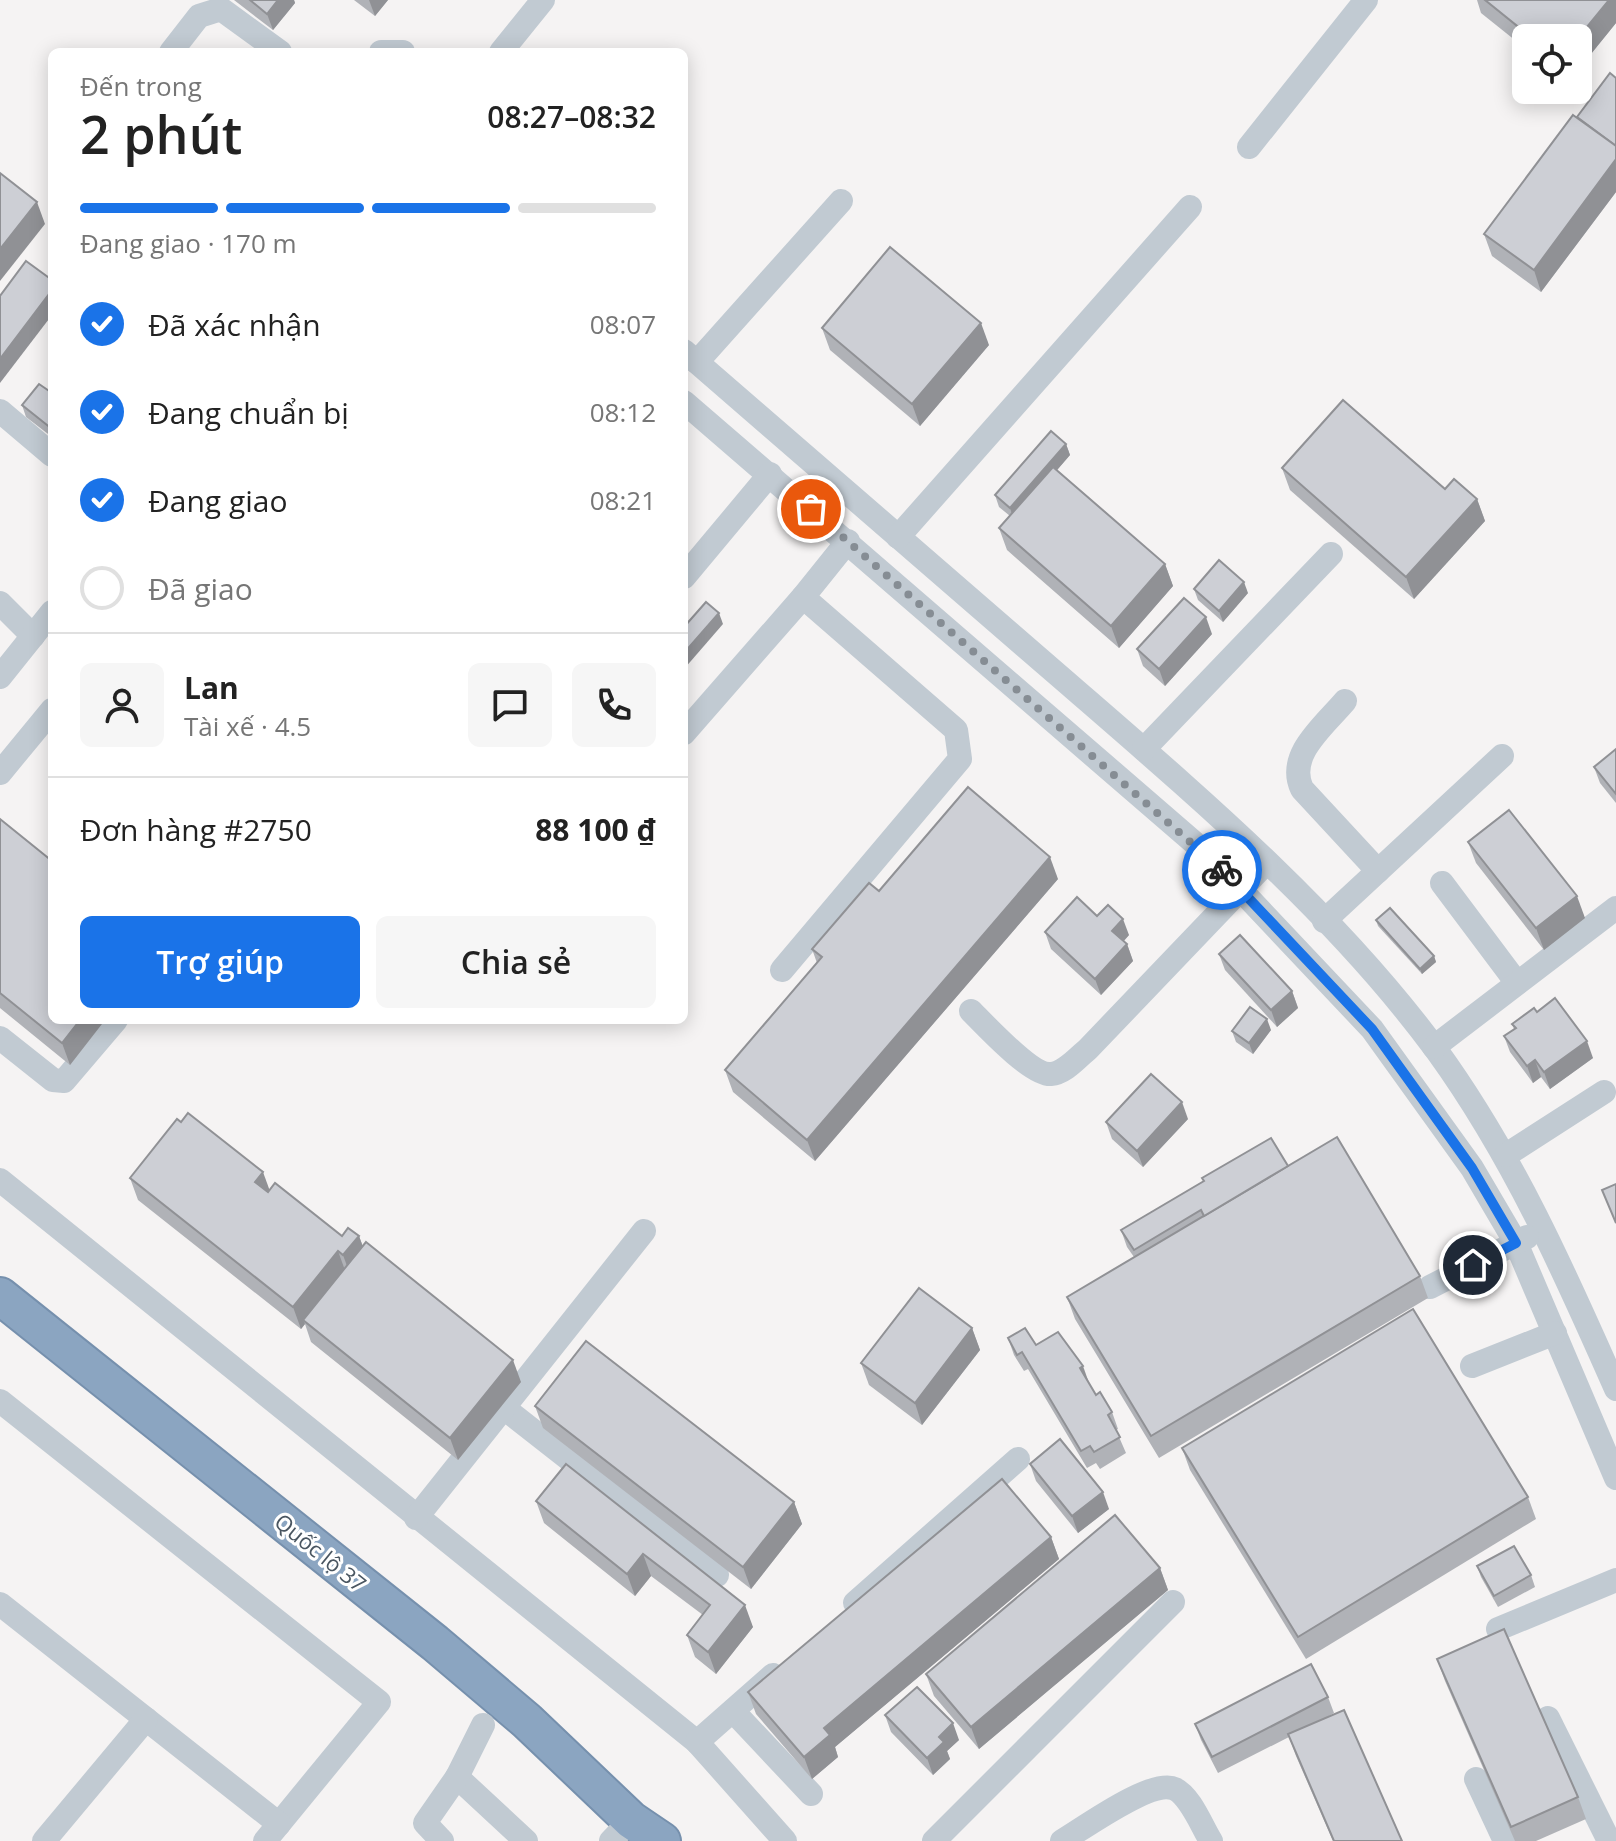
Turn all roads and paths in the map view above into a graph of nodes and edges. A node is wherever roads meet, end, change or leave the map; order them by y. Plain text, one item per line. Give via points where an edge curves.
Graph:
1 (543, 0) edge
2 (1366, 0) edge
3 (204, 5) edge
4 (174, 48) edge
5 (275, 48) edge
6 (504, 48) edge
7 (1249, 147) dead end
8 (841, 201) dead end
9 (1190, 207) dead end
10 (690, 357) edge
11 (688, 405) edge
12 (0, 411) edge
13 (48, 452) edge
14 (770, 474) junction
15 (898, 537) junction
16 (848, 541) junction
17 (1331, 554) dead end
18 (688, 572) edge
19 (803, 597) junction
20 (0, 603) edge
21 (48, 617) edge
22 (33, 636) junction
23 (0, 677) edge
24 (1345, 701) dead end
25 (48, 715) edge
26 (688, 728) edge
27 (1144, 749) junction
28 (1502, 756) dead end
29 (0, 773) edge
30 (1266, 863) junction
31 (1378, 871) junction
32 (1442, 883) dead end
33 (1240, 890) junction
34 (1616, 908) edge
35 (1324, 921) junction
36 (782, 970) dead end
37 (1517, 983) junction
38 (971, 1011) dead end
39 (113, 1024) edge
40 (0, 1038) edge
41 (1434, 1047) junction
42 (1604, 1092) dead end
43 (1506, 1155) junction
44 (0, 1180) edge
45 (1545, 1228) junction
46 (644, 1231) dead end
47 (1516, 1243) junction
48 (1430, 1287) dead end
49 (0, 1296) edge
50 (1555, 1333) junction
51 (1472, 1366) dead end
52 (1616, 1389) edge
53 (0, 1401) edge
54 (504, 1408) junction
55 (1018, 1459) dead end
56 (1616, 1478) edge
57 (416, 1518) junction
58 (717, 1575) dead end
59 (1616, 1580) edge
60 (1173, 1602) dead end
61 (0, 1604) edge
62 (840, 1616) edge
63 (1498, 1629) edge
64 (793, 1658) edge
65 (733, 1711) junction
66 (1548, 1718) dead end
67 (146, 1719) junction
68 (483, 1725) dead end
69 (697, 1742) junction
70 (457, 1777) junction
71 (1476, 1779) dead end
72 (811, 1794) dead end
73 (272, 1833) edge
74 (628, 1834) edge
75 (427, 1835) edge
76 (44, 1841) edge
77 (526, 1841) edge
78 (662, 1841) edge
79 (785, 1841) edge
80 (934, 1841) edge
81 (1062, 1841) edge
82 (1211, 1841) edge
83 (1505, 1841) edge
84 (1609, 1841) edge

1 - 6 street
2 - 7 street
3 - 4 street
3 - 5 street via 229,12
8 - 10 street
9 - 15 street
10 - 15 street
11 - 14 street
12 - 13 street
14 - 16 street
14 - 18 street
15 - 27 street
16 - 19 street
16 - 33 street via 1205,852
17 - 27 street
19 - 26 street
19 - 36 street via 956,730 960,759
20 - 22 street
21 - 22 street
22 - 23 street
24 - 31 street via 1300,756 1296,775 1302,789
25 - 29 street
27 - 30 street
28 - 31 street
30 - 33 street
30 - 35 street
31 - 35 street
32 - 37 street
33 - 38 street via 1088,1049 1054,1074 1031,1065
33 - 47 street via 1372,1029 1472,1168
34 - 37 street
35 - 41 street
37 - 41 street
39 - 40 street via 64,1081 53,1080
41 - 43 street
42 - 43 street
43 - 45 street
44 - 57 street
45 - 47 street
45 - 52 street
46 - 54 street
47 - 48 street
47 - 50 street
49 - 74 highway, Quốc lộ 37 via 527,1721
50 - 51 street
50 - 56 street
53 - 73 street via 379,1702
54 - 57 street
54 - 58 street
55 - 62 street
57 - 69 street
59 - 63 street
60 - 80 street
61 - 67 street
64 - 65 street
65 - 69 street
65 - 72 street
66 - 84 street
67 - 73 street
67 - 76 street
68 - 70 street
69 - 79 street
70 - 75 street
70 - 77 street
71 - 83 street
74 - 78 highway, Quốc lộ 37
81 - 82 street via 1146,1791 1163,1787 1183,1795

